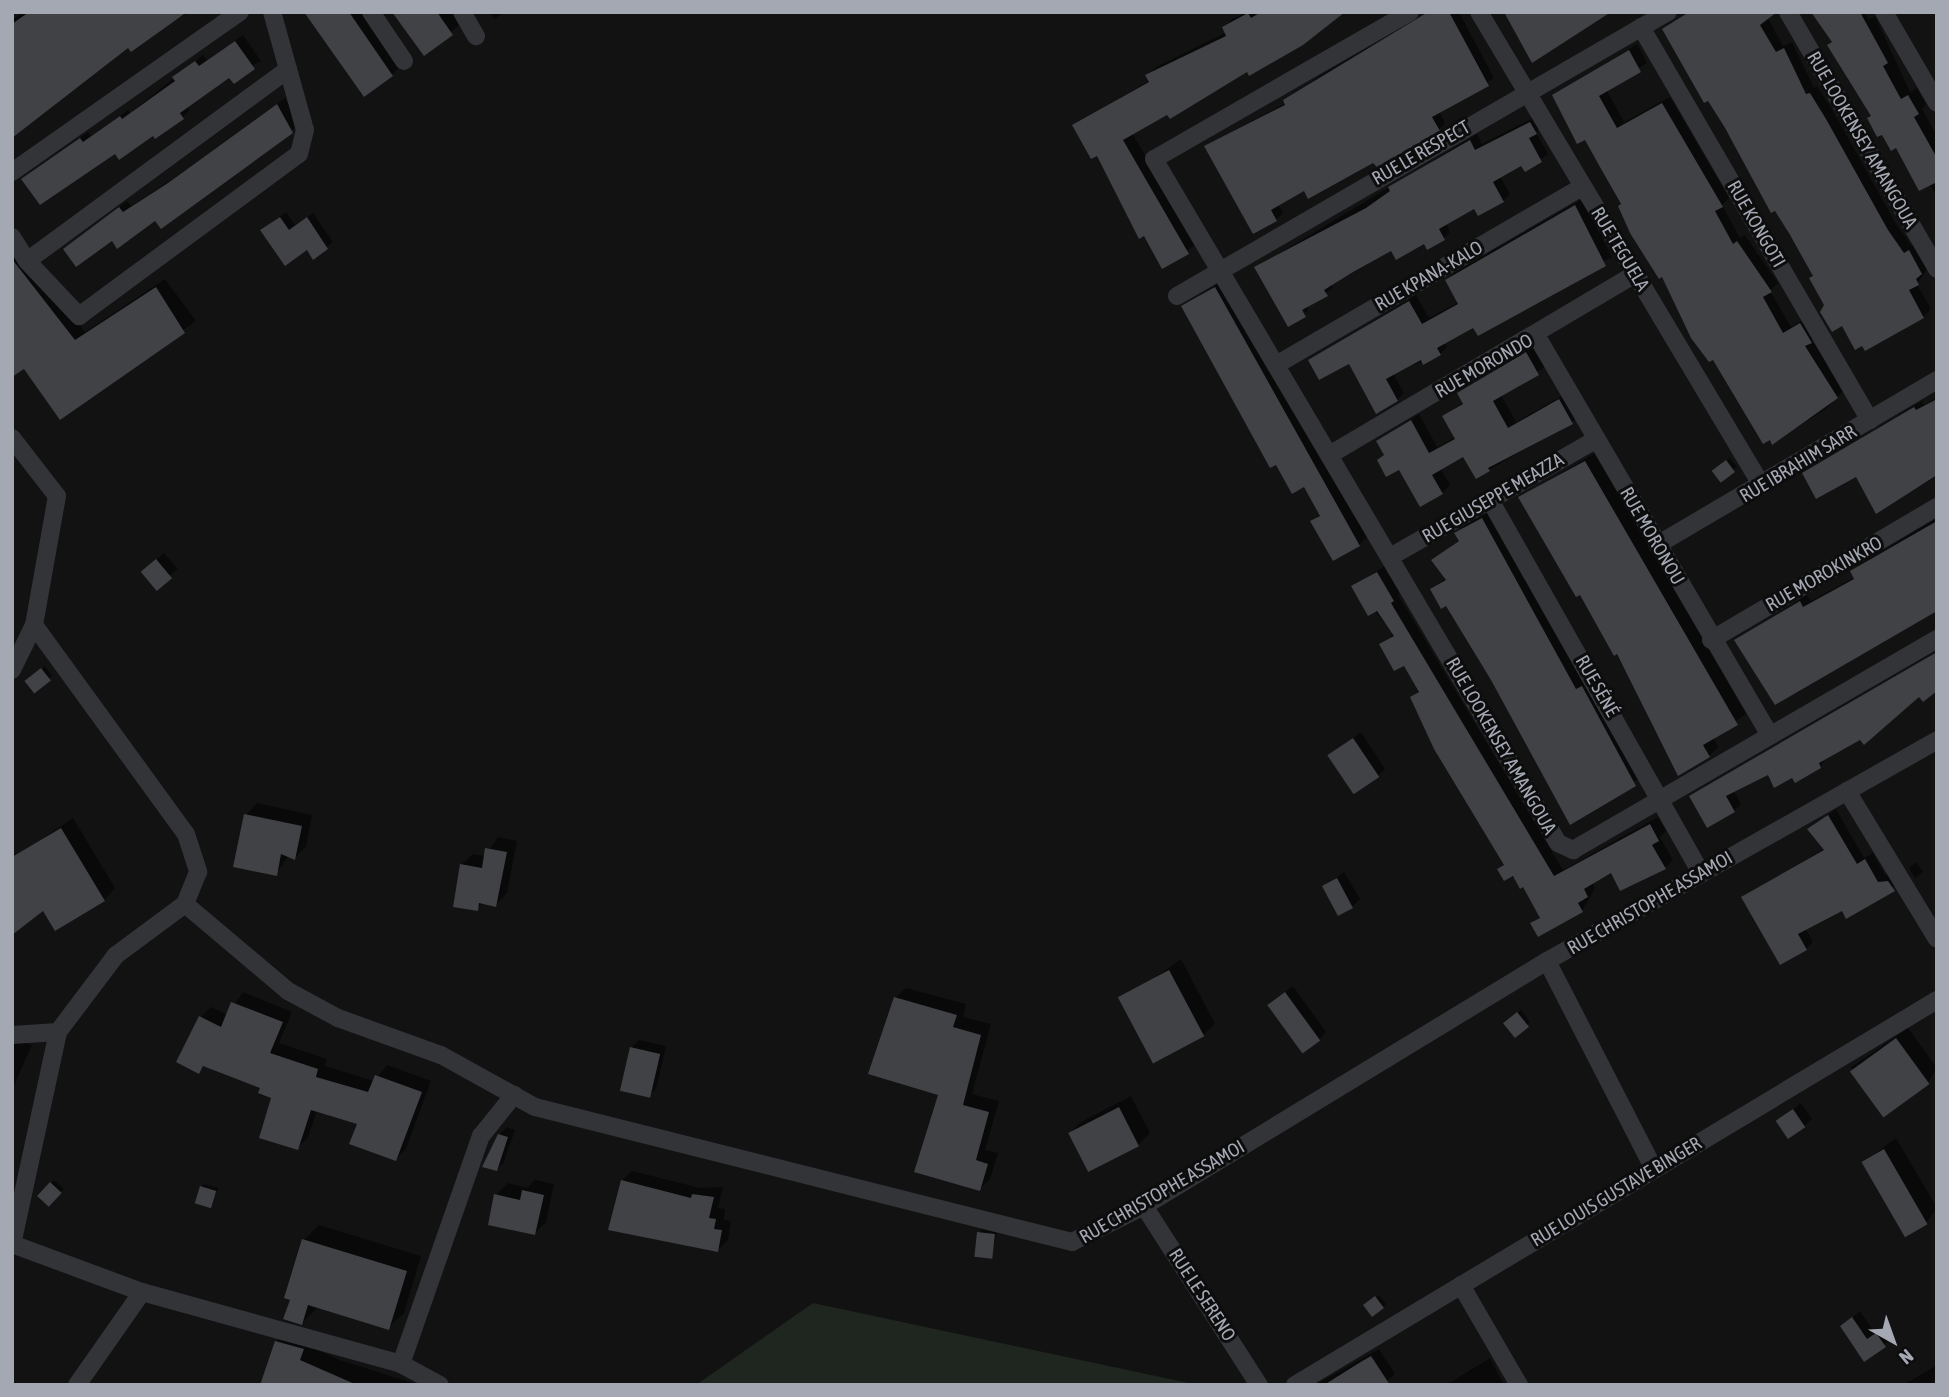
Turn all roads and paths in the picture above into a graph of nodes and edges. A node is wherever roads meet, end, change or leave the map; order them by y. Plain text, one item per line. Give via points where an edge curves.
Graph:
1 (240, 12) edge
2 (272, 12) edge
3 (371, 12) edge
4 (462, 12) edge
5 (1410, 12) edge
6 (1479, 12) edge
7 (1668, 12) edge
8 (1788, 12) edge
9 (1884, 12) edge
10 (1642, 27) junction
11 (476, 36) dead end
12 (404, 61) dead end
13 (288, 69) junction
14 (1527, 93) junction
15 (1937, 103) edge
16 (12, 172) edge
17 (1583, 186) junction
18 (12, 237) edge
19 (27, 261) junction
20 (1937, 269) edge
21 (1222, 272) junction
22 (1635, 274) junction
23 (1177, 296) dead end
24 (1536, 335) junction
25 (1276, 365) junction
26 (1937, 380) edge
27 (1870, 420) junction
28 (12, 438) edge
29 (1597, 439) junction
30 (1331, 454) junction
31 (1762, 486) junction
32 (1490, 500) junction
33 (1937, 507) edge
34 (1657, 545) junction
35 (1390, 557) junction
36 (34, 625) junction
37 (1937, 639) edge
38 (1711, 640) junction
39 (12, 670) edge
40 (1770, 736) junction
41 (1937, 740) edge
42 (1847, 791) junction
43 (1661, 799) junction
44 (1702, 873) junction
45 (185, 904) junction
46 (1937, 939) edge
47 (1547, 961) junction
48 (1937, 1000) edge
49 (58, 1032) junction
50 (12, 1035) edge
51 (514, 1095) junction
52 (1654, 1169) junction
53 (1144, 1206) junction
54 (12, 1244) edge
55 (1461, 1285) junction
56 (142, 1292) junction
57 (401, 1364) junction
58 (77, 1385) edge
59 (440, 1385) edge
60 (1259, 1385) edge
61 (1295, 1385) edge
62 (1519, 1385) edge

1 - 16 street
2 - 13 street
3 - 12 street
4 - 11 street
5 - 21 street, RUE LOOKENSEY AMANGOUA via 1154,159
6 - 14 street, RUE TEGUELA
7 - 10 street, RUE LE RESPECT
8 - 20 street, RUE LOOKENSEY AMANGOUA
9 - 15 street
10 - 14 street, RUE LE RESPECT
10 - 27 street, RUE KONGOTI
13 - 19 street
13 - 19 street via 305,130 299,154 211,219 79,316
14 - 17 street, RUE TEGUELA
14 - 21 street, RUE LE RESPECT
17 - 22 street, RUE TEGUELA
17 - 25 street, RUE KPANA-KALO
18 - 19 street
21 - 23 street, RUE LE RESPECT
21 - 25 street, RUE LOOKENSEY AMANGOUA
22 - 24 street, RUE MORONDO
22 - 31 street, RUE TEGUELA
24 - 29 street, RUE MORONOU
24 - 30 street, RUE MORONDO
25 - 30 street, RUE LOOKENSEY AMANGOUA
26 - 27 street, RUE IBRAHIM SARR
27 - 31 street, RUE IBRAHIM SARR
28 - 36 street via 57,496
29 - 32 street, RUE GIUSEPPE MEAZZA
29 - 34 street, RUE MORONOU
30 - 35 street, RUE LOOKENSEY AMANGOUA
31 - 34 street, RUE IBRAHIM SARR
32 - 35 street, RUE GIUSEPPE MEAZZA
32 - 43 street, RUE SÉNÉ
33 - 38 street, RUE MOROKINKRO
34 - 38 street, RUE MORONOU
35 - 43 street, RUE LOOKENSEY AMANGOUA via 1564,850 1573,850
36 - 39 street
36 - 45 street via 186,834 198,872
37 - 40 street, RUE LOOKENSEY AMANGOUA
38 - 40 street, RUE MORONOU
40 - 43 street, RUE LOOKENSEY AMANGOUA
41 - 42 street, RUE CHRISTOPHE ASSAMOI
42 - 44 street, RUE CHRISTOPHE ASSAMOI
42 - 46 street
43 - 44 street, RUE SÉNÉ
44 - 47 street, RUE CHRISTOPHE ASSAMOI
45 - 49 street via 116,955
45 - 51 street, RUE CHRISTOPHE ASSAMOI via 288,990 338,1018 441,1055
47 - 52 street
47 - 53 street, RUE CHRISTOPHE ASSAMOI
48 - 52 street, RUE LOUIS GUSTAVE BINGER
49 - 50 street
49 - 54 street
51 - 53 street, RUE CHRISTOPHE ASSAMOI via 536,1107 1072,1242
51 - 57 street via 481,1136
52 - 55 street, RUE LOUIS GUSTAVE BINGER
53 - 60 street, RUE LE SERENO
54 - 56 street
55 - 61 street, RUE LOUIS GUSTAVE BINGER
55 - 62 street
56 - 57 street
56 - 58 street
57 - 59 street

